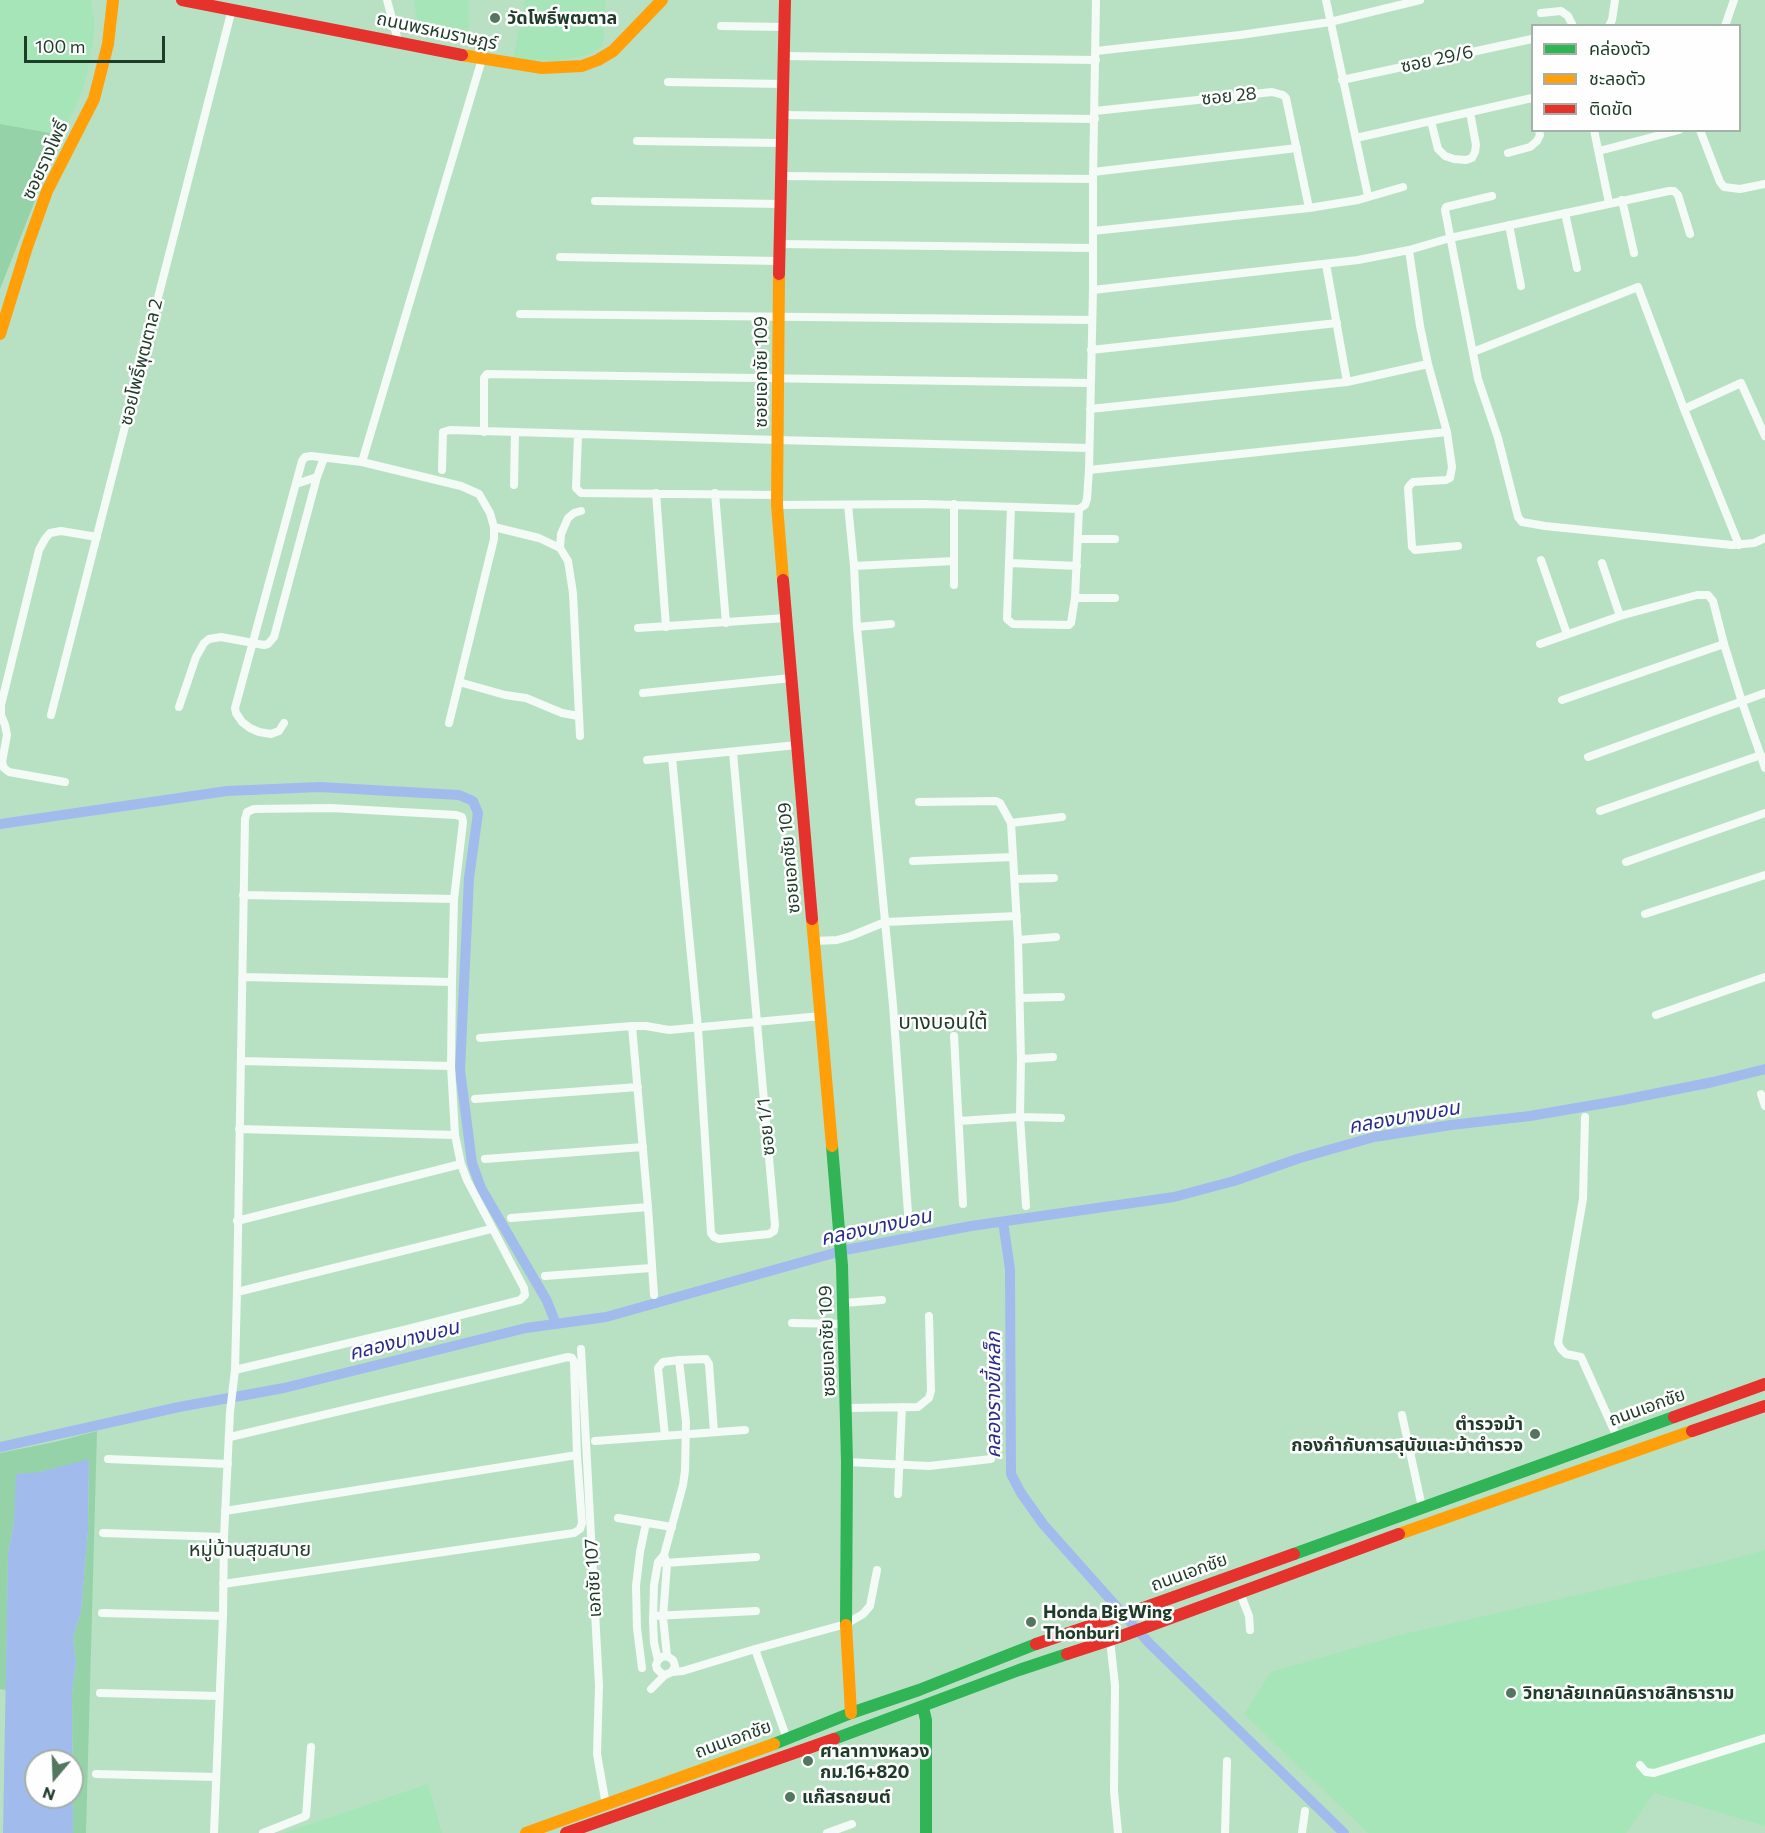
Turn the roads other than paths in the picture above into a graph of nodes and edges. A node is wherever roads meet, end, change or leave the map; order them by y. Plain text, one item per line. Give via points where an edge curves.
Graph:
1 (113, 0) edge
2 (182, 0) edge
3 (387, 0) edge
4 (662, 0) edge
5 (784, 0) edge
6 (1096, 0) edge
7 (1326, 0) edge
8 (1420, 0) edge
9 (1616, 0) edge
10 (1734, 0) edge
11 (1387, 4) edge
12 (232, 9) junction
13 (1542, 13) dead end
14 (1330, 22) junction
15 (1572, 24) edge
16 (1611, 24) edge
17 (1726, 24) edge
18 (722, 26) dead end
19 (784, 27) junction
20 (1531, 39) edge
21 (398, 41) junction
22 (783, 56) junction
23 (1096, 56) junction
24 (482, 59) junction
25 (1342, 80) junction
26 (668, 82) dead end
27 (783, 84) junction
28 (1531, 99) edge
29 (1470, 112) junction
30 (783, 115) junction
31 (1095, 115) junction
32 (1431, 121) junction
33 (1539, 132) edge
34 (1594, 132) edge
35 (1671, 132) edge
36 (1701, 132) edge
37 (1356, 138) junction
38 (637, 141) dead end
39 (781, 143) junction
40 (1297, 148) junction
41 (1599, 151) junction
42 (1508, 153) dead end
43 (781, 176) junction
44 (1093, 176) junction
45 (1765, 184) edge
46 (1403, 187) dead end
47 (1368, 196) junction
48 (1492, 196) dead end
49 (1622, 200) junction
50 (595, 201) dead end
51 (1609, 203) junction
52 (780, 204) junction
53 (1309, 208) junction
54 (1565, 213) junction
55 (1509, 225) junction
56 (1093, 231) junction
57 (1690, 234) dead end
58 (1450, 238) junction
59 (780, 244) junction
60 (1093, 248) junction
61 (1409, 250) junction
62 (1634, 253) dead end
63 (560, 257) dead end
64 (779, 261) junction
65 (1326, 264) junction
66 (1577, 268) dead end
67 (1521, 286) dead end
68 (1093, 290) junction
69 (520, 314) dead end
70 (779, 317) junction
71 (1092, 320) junction
72 (1337, 323) junction
73 (0, 334) edge
74 (1092, 350) junction
75 (1473, 352) junction
76 (1428, 364) junction
77 (778, 379) junction
78 (1347, 382) junction
79 (1090, 383) junction
80 (1090, 409) junction
81 (1684, 409) junction
82 (484, 432) junction
83 (1447, 432) junction
84 (515, 433) junction
85 (578, 435) junction
86 (1765, 436) edge
87 (778, 440) junction
88 (1089, 448) junction
89 (324, 458) junction
90 (362, 462) junction
91 (442, 470) dead end
92 (1089, 470) junction
93 (317, 477) junction
94 (296, 484) junction
95 (514, 485) dead end
96 (656, 492) junction
97 (715, 494) junction
98 (777, 500) junction
99 (954, 504) junction
100 (848, 505) junction
101 (1011, 507) junction
102 (1079, 509) junction
103 (581, 511) dead end
104 (494, 527) junction
105 (98, 537) junction
106 (1765, 538) edge
107 (1078, 539) junction
108 (1114, 539) dead end
109 (1739, 545) junction
110 (1458, 546) dead end
111 (560, 548) junction
112 (1541, 560) dead end
113 (954, 561) junction
114 (1010, 563) junction
115 (1602, 563) dead end
116 (1077, 566) junction
117 (854, 567) junction
118 (954, 585) dead end
119 (1075, 598) junction
120 (1115, 598) dead end
121 (1620, 616) junction
122 (786, 618) junction
123 (726, 622) junction
124 (891, 624) dead end
125 (666, 627) junction
126 (857, 627) junction
127 (638, 628) dead end
128 (1568, 634) junction
129 (252, 644) junction
130 (1540, 644) dead end
131 (1724, 644) junction
132 (791, 678) junction
133 (459, 682) junction
134 (643, 693) dead end
135 (1765, 693) edge
136 (1562, 700) dead end
137 (1742, 702) junction
138 (179, 707) dead end
139 (51, 715) dead end
140 (578, 716) junction
141 (284, 723) dead end
142 (449, 723) dead end
143 (580, 736) dead end
144 (797, 745) junction
145 (733, 752) junction
146 (1761, 755) junction
147 (1588, 757) dead end
148 (672, 758) junction
149 (647, 760) dead end
150 (1765, 768) edge
151 (65, 782) dead end
152 (919, 802) dead end
153 (1600, 811) dead end
154 (1765, 813) edge
155 (1062, 817) dead end
156 (1011, 823) junction
157 (1012, 857) junction
158 (913, 861) dead end
159 (1626, 862) dead end
160 (1765, 875) edge
161 (1054, 878) dead end
162 (1015, 879) junction
163 (243, 895) junction
164 (454, 899) junction
165 (1646, 914) dead end
166 (1017, 916) junction
167 (885, 922) junction
168 (1056, 937) dead end
169 (1018, 940) junction
170 (815, 941) junction
171 (244, 977) junction
172 (1765, 977) edge
173 (452, 982) junction
174 (1061, 997) dead end
175 (1020, 998) junction
176 (1656, 1015) dead end
177 (821, 1016) junction
178 (757, 1023) junction
179 (632, 1026) junction
180 (698, 1028) junction
181 (954, 1036) dead end
182 (480, 1038) dead end
183 (1053, 1057) dead end
184 (1021, 1059) junction
185 (241, 1061) junction
186 (451, 1066) junction
187 (638, 1087) junction
188 (1761, 1095) dead end
189 (475, 1099) dead end
190 (1765, 1106) edge
191 (1020, 1117) junction
192 (1585, 1117) dead end
193 (1060, 1118) dead end
194 (959, 1121) junction
195 (239, 1129) junction
196 (455, 1135) junction
197 (643, 1147) junction
198 (485, 1159) dead end
199 (461, 1164) junction
200 (963, 1204) dead end
201 (1026, 1206) dead end
202 (648, 1207) junction
203 (511, 1218) dead end
204 (237, 1221) junction
205 (909, 1227) dead end
206 (491, 1229) junction
207 (651, 1268) junction
208 (545, 1276) dead end
209 (237, 1292) junction
210 (654, 1295) dead end
211 (882, 1300) dead end
212 (844, 1303) junction
213 (929, 1316) dead end
214 (792, 1323) dead end
215 (844, 1324) junction
216 (581, 1349) dead end
217 (679, 1360) junction
218 (235, 1370) junction
219 (1765, 1384) edge
220 (1765, 1406) edge
221 (902, 1407) junction
222 (847, 1408) junction
223 (1402, 1416) dead end
224 (745, 1430) dead end
225 (714, 1432) junction
226 (687, 1435) junction
227 (665, 1436) junction
228 (230, 1437) junction
229 (1617, 1437) junction
230 (596, 1441) dead end
231 (577, 1455) junction
232 (108, 1459) dead end
233 (991, 1459) dead end
234 (847, 1462) junction
235 (228, 1464) junction
236 (900, 1466) junction
237 (898, 1494) dead end
238 (1422, 1507) junction
239 (225, 1510) junction
240 (618, 1518) dead end
241 (646, 1523) junction
242 (672, 1527) junction
243 (103, 1533) dead end
244 (224, 1538) junction
245 (756, 1557) dead end
246 (663, 1560) junction
247 (877, 1570) dead end
248 (223, 1584) junction
249 (1240, 1593) junction
250 (756, 1611) dead end
251 (102, 1612) dead end
252 (223, 1616) junction
253 (653, 1616) junction
254 (663, 1617) junction
255 (846, 1624) junction
256 (1250, 1630) dead end
257 (1115, 1638) junction
258 (755, 1650) junction
259 (663, 1658) junction
260 (642, 1668) dead end
261 (669, 1673) junction
262 (651, 1689) dead end
263 (919, 1690) junction
264 (99, 1693) dead end
265 (219, 1696) junction
266 (923, 1707) junction
267 (851, 1713) junction
268 (1765, 1737) edge
269 (787, 1739) junction
270 (311, 1747) dead end
271 (1227, 1761) dead end
272 (1640, 1765) dead end
273 (709, 1767) junction
274 (96, 1774) dead end
275 (216, 1777) junction
276 (715, 1781) junction
277 (606, 1805) junction
278 (1305, 1811) dead end
279 (852, 1824) dead end
280 (589, 1829) edge
281 (214, 1833) edge
282 (263, 1833) edge
283 (526, 1833) edge
284 (566, 1833) edge
285 (827, 1833) edge
286 (926, 1833) edge
287 (1118, 1833) edge
288 (1225, 1833) edge
289 (1302, 1833) edge

1 - 73 main road, ซอยรางโพธิ์ via 108,44 94,99 47,190
2 - 12 main road, ถนนพรหมราษฎร์
3 - 21 street
4 - 24 main road, ถนนพรหมราษฎร์ via 613,51 582,66 542,68
5 - 19 main road, ซอยเอกชัย 109
6 - 23 street
7 - 14 street
8 - 11 street
9 - 16 street
10 - 17 street
11 - 14 street
12 - 21 main road, ถนนพรหมราษฎร์
12 - 105 street, ซอยโพธิ์พุฒตาล 2
13 - 15 street via 1561,11
14 - 23 street
14 - 25 street
18 - 19 street
19 - 22 main road, ซอยเอกชัย 109
20 - 25 street, ซอย 29/6
21 - 24 main road, ถนนพรหมราษฎร์
22 - 23 street
22 - 27 main road, ซอยเอกชัย 109
23 - 31 street
24 - 90 street
25 - 37 street
26 - 27 street
27 - 30 main road, ซอยเอกชัย 109
28 - 29 street
29 - 32 street
29 - 32 street via 1476,145 1472,158 1466,160 1445,156 1438,149
30 - 31 street, ซอย 28
30 - 39 main road, ซอยเอกชัย 109
31 - 40 street, ซอย 28 via 1278,93 1286,98
31 - 44 street
32 - 37 street
33 - 42 street via 1530,147
34 - 41 street
35 - 41 street
36 - 45 street via 1724,187 1740,189
37 - 47 street
38 - 39 street
39 - 43 main road, ซอยเอกชัย 109
40 - 44 street
40 - 53 street, ซอย 28
41 - 51 street
43 - 44 street
43 - 52 main road, ซอยเอกชัย 109
44 - 56 street
46 - 47 street
47 - 53 street
48 - 58 street via 1446,207
49 - 51 street
49 - 57 street via 1674,191
49 - 62 street
50 - 52 street
51 - 54 street
52 - 59 main road, ซอยเอกชัย 109
53 - 56 street
54 - 55 street
54 - 66 street
55 - 58 street
55 - 67 street
56 - 60 street
58 - 61 street
58 - 75 street
59 - 60 street
59 - 64 main road, ซอยเอกชัย 109
60 - 68 street
61 - 65 street
61 - 76 street
63 - 64 street
64 - 70 main road, ซอยเอกชัย 109
65 - 68 street
65 - 72 street
68 - 71 street
69 - 70 street
70 - 71 street
70 - 77 main road, ซอยเอกชัย 109
71 - 74 street
72 - 74 street
72 - 78 street
74 - 79 street
75 - 81 street via 1638,287
75 - 109 street via 1522,522
76 - 78 street
76 - 83 street
77 - 79 street
77 - 82 street via 487,374
77 - 87 main road, ซอยเอกชัย 109
78 - 80 street
79 - 80 street
80 - 88 street
81 - 86 street via 1741,383
81 - 109 street
82 - 84 street
82 - 91 street via 443,432
83 - 92 street
83 - 110 street via 1452,457 1450,478 1413,482 1408,488 1411,542 1415,550
84 - 85 street
84 - 95 street
85 - 87 street
85 - 96 street via 578,491
87 - 88 street
87 - 98 main road, ซอยเอกชัย 109
88 - 92 street
89 - 90 street
89 - 93 street
89 - 94 street via 305,457
90 - 104 street via 445,481 479,494
92 - 102 street via 1088,499
93 - 94 street
93 - 129 street via 274,637 268,644
94 - 129 street
96 - 97 street
96 - 125 street
97 - 98 street
97 - 123 street
98 - 100 street
98 - 122 main road, ซอยเอกชัย 109
99 - 100 street
99 - 101 street
99 - 113 street
100 - 117 street
101 - 102 street
101 - 114 street
102 - 107 street
103 - 111 street via 568,518
104 - 111 street via 539,538
104 - 133 street
105 - 139 street, ซอยโพธิ์พุฒตาล 2
105 - 151 street via 61,531 50,533 45,539 1,705 7,735 4,768
106 - 109 street
107 - 108 street
107 - 116 street
111 - 140 street via 571,574
112 - 128 street
113 - 117 street
113 - 118 street
114 - 116 street
114 - 119 street via 1009,622 1069,625
115 - 121 street
116 - 119 street
117 - 126 street
119 - 120 street
121 - 128 street
121 - 131 street via 1708,595
122 - 123 street
122 - 132 main road, ซอยเอกชัย 109
123 - 125 street
124 - 126 street
125 - 127 street
126 - 167 street
128 - 130 street
129 - 138 street via 221,637 204,643
129 - 141 street via 236,714 259,732 271,734
131 - 136 street
131 - 137 street
132 - 134 street
132 - 144 main road, ซอยเอกชัย 109
133 - 140 street via 526,698
133 - 142 street
135 - 137 street
137 - 146 street
137 - 147 street
140 - 143 street
144 - 145 street
144 - 170 main road, ซอยเอกชัย 109
145 - 148 street
145 - 178 street, ซอย 1/1
146 - 150 street
146 - 153 street
148 - 149 street
148 - 180 street
152 - 156 street via 996,801
154 - 159 street
155 - 156 street
156 - 157 street
157 - 158 street
157 - 162 street
160 - 165 street
161 - 162 street
162 - 166 street
163 - 164 street
163 - 164 street via 247,812 331,808 462,817
163 - 171 street
164 - 173 street
166 - 167 street
166 - 169 street
167 - 170 street via 837,940
167 - 205 street
168 - 169 street
169 - 175 street
170 - 177 main road, ซอยเอกชัย 109
171 - 173 street
171 - 185 street
172 - 176 street
173 - 186 street
174 - 175 street
175 - 184 street
177 - 178 street
177 - 212 main road, ซอยเอกชัย 109
178 - 180 street
178 - 180 street, ซอย 1/1 via 774,1231 719,1239 711,1233
179 - 180 street
179 - 182 street
179 - 187 street
181 - 194 street
183 - 184 street
184 - 191 street
185 - 186 street
185 - 195 street
186 - 196 street
187 - 189 street
187 - 197 street
188 - 190 street
191 - 193 street
191 - 194 street
191 - 201 street
192 - 229 street via 1583,1199 1558,1343 1566,1354 1581,1357
194 - 200 street
195 - 196 street
195 - 204 street
196 - 199 street
197 - 198 street
197 - 202 street
199 - 204 street
199 - 206 street
202 - 203 street
202 - 207 street
204 - 209 street
206 - 209 street
206 - 218 street via 524,1288 525,1295 520,1300
207 - 208 street
207 - 210 street
209 - 218 street
211 - 212 street
212 - 215 main road, ซอยเอกชัย 109
213 - 221 street via 932,1391 918,1407
214 - 215 street
215 - 222 main road, ซอยเอกชัย 109
216 - 277 street, เอกชัย 107 via 599,1686 597,1754
217 - 225 street via 699,1358 709,1364
217 - 226 street
217 - 227 street via 663,1362 658,1368
218 - 228 street
219 - 229 main road, ถนนเอกชัย
220 - 249 main road, ถนนเอกชัย
221 - 222 street
221 - 236 street
222 - 234 main road, ซอยเอกชัย 109
223 - 238 street
224 - 225 street
225 - 226 street
226 - 227 street
226 - 242 street via 683,1485
227 - 230 street
228 - 231 street via 568,1357 574,1362
228 - 235 street
229 - 238 main road, ถนนเอกชัย
231 - 239 street
231 - 248 street via 582,1523 574,1533
232 - 235 street
233 - 236 street
234 - 236 street
234 - 255 main road, ซอยเอกชัย 109
235 - 239 street
236 - 237 street
238 - 263 main road, ถนนเอกชัย via 1014,1652
239 - 244 street
240 - 241 street
241 - 242 street
241 - 260 street via 636,1586
242 - 246 street
243 - 244 street
244 - 248 street
245 - 246 street
246 - 253 street via 654,1584
246 - 254 street
247 - 255 street via 870,1606
248 - 252 street
249 - 256 street
249 - 257 main road, ถนนเอกชัย
250 - 254 street
251 - 252 street
252 - 265 street
253 - 254 street
253 - 259 street via 654,1643
254 - 259 street
255 - 258 street
255 - 267 main road, ซอยเอกชัย 109
257 - 266 main road, ถนนเอกชัย
257 - 287 street via 1114,1791
258 - 261 street
258 - 269 street
259 - 261 street via 673,1660 675,1666
259 - 261 street via 657,1670
261 - 262 street
263 - 266 main road
263 - 267 main road, ถนนเอกชัย
264 - 265 street
265 - 275 street
266 - 276 main road, ถนนเอกชัย
266 - 286 main road via 927,1720
267 - 269 main road, ถนนเอกชัย
268 - 272 street via 1654,1773 1646,1772
269 - 273 main road, ถนนเอกชัย
270 - 282 street via 306,1816
271 - 288 street
273 - 276 main road
273 - 277 main road, ถนนเอกชัย
274 - 275 street
275 - 281 street
276 - 280 main road, ถนนเอกชัย
277 - 283 main road, ถนนเอกชัย
278 - 289 street
279 - 285 street
280 - 284 main road, ถนนเอกชัย

